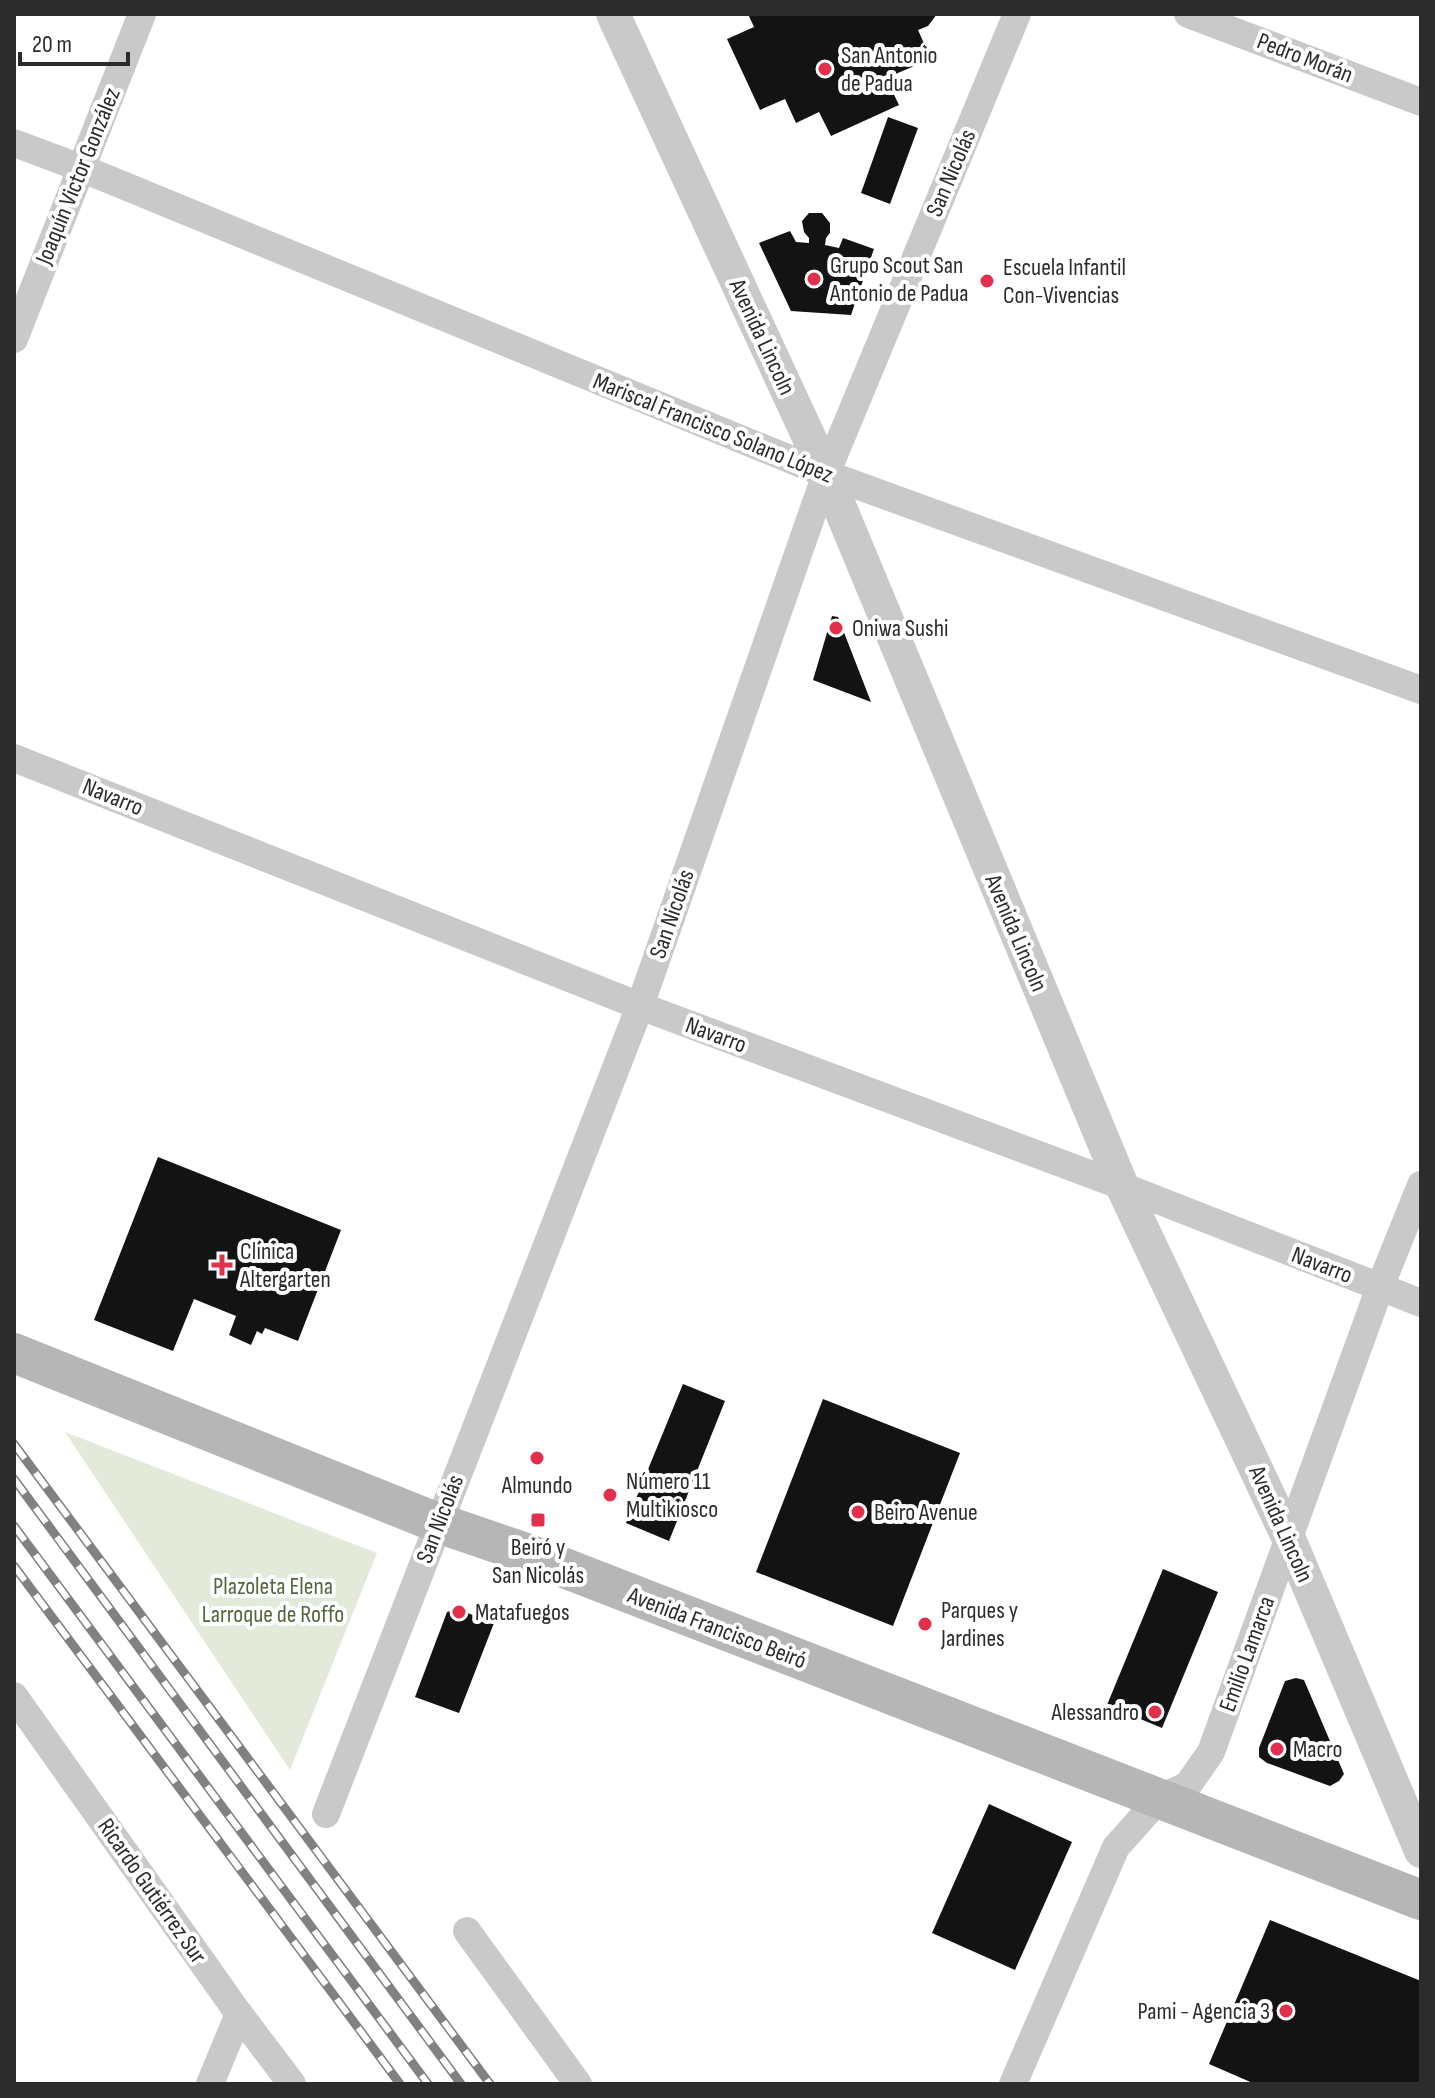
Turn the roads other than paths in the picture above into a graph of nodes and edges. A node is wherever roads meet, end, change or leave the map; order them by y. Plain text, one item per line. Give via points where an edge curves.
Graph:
1 (142, 14) edge
2 (613, 14) edge
3 (1017, 14) edge
4 (1188, 14) edge
5 (1421, 102) edge
6 (14, 143) edge
7 (81, 168) junction
8 (14, 339) edge
9 (826, 474) junction
10 (1421, 690) edge
11 (14, 758) edge
12 (640, 1006) junction
13 (1421, 1185) edge
14 (1122, 1186) junction
15 (1380, 1287) junction
16 (1421, 1303) edge
17 (18, 1351) edge
18 (438, 1523) junction
19 (1289, 1539) junction
20 (14, 1696) edge
21 (1159, 1799) junction
22 (326, 1814) dead end
23 (1421, 1851) edge
24 (1421, 1900) edge
25 (467, 1931) dead end
26 (239, 2014) junction
27 (210, 2084) edge
28 (292, 2084) edge
29 (578, 2084) edge
30 (1013, 2084) edge

1 - 7 street, Joaquín Victor González
2 - 9 street, Avenida Lincoln
3 - 9 street, San Nicolás
4 - 5 street, Pedro Morán
6 - 7 street, Mariscal Francisco Solano López
7 - 8 street, Joaquín Victor González
7 - 9 street, Mariscal Francisco Solano López
9 - 10 street, Mariscal Francisco Solano López
9 - 12 street, San Nicolás
9 - 14 street, Avenida Lincoln
11 - 12 street, Navarro
12 - 14 street, Navarro
12 - 18 street, San Nicolás
13 - 15 street, Emilio Lamarca
14 - 15 street, Navarro
14 - 19 street, Avenida Lincoln
15 - 16 street, Navarro
15 - 19 street, Emilio Lamarca
17 - 18 main road, Avenida Francisco Beiró
18 - 21 main road, Avenida Francisco Beiró
18 - 22 street, San Nicolás
19 - 21 street, Emilio Lamarca via 1211,1752 1188,1785
19 - 23 street, Avenida Lincoln
20 - 26 street, Ricardo Gutiérrez Sur
21 - 24 main road, Avenida Francisco Beiró
21 - 30 street, Emilio Lamarca via 1116,1847
25 - 29 street
26 - 27 street
26 - 28 street, Ricardo Gutiérrez Sur

